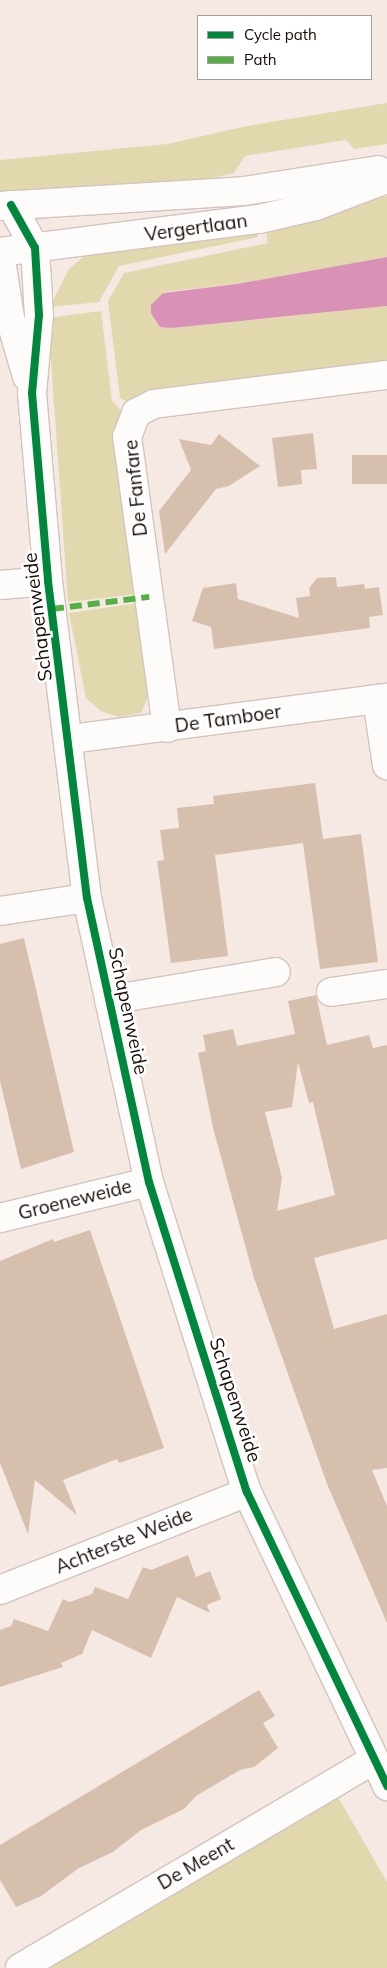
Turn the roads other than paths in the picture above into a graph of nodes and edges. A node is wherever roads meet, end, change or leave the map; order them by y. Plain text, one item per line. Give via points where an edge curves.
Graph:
1 (387, 168) edge
2 (387, 179) edge
3 (5, 206) edge
4 (35, 248) junction
5 (0, 252) edge
6 (387, 375) edge
7 (32, 393) junction
8 (48, 580) junction
9 (0, 585) edge
10 (382, 698) edge
11 (167, 728) junction
12 (70, 739) junction
13 (387, 765) edge
14 (87, 898) junction
15 (0, 911) edge
16 (276, 972) dead end
17 (387, 984) edge
18 (331, 992) dead end
19 (109, 1000) junction
20 (150, 1182) junction
21 (0, 1218) edge
22 (248, 1492) junction
23 (0, 1590) edge
24 (372, 1761) junction
25 (387, 1786) edge
26 (20, 1968) edge

1 - 3 street, Vergertlaan via 244,190
2 - 4 street, Vergertlaan via 316,206 259,219
3 - 4 street, Schapenweide
3 - 5 street, Schapenweide
4 - 5 street, Vergertlaan
4 - 7 street, Schapenweide via 39,315
5 - 7 street, Schapenweide via 10,318
6 - 11 street, De Fanfare via 154,404 136,413 127,437
7 - 8 street, Schapenweide
8 - 9 street
8 - 12 street, Schapenweide
10 - 11 street, De Tamboer
10 - 13 street
11 - 12 street, De Tamboer
12 - 14 street, Schapenweide
14 - 15 street
14 - 19 street, Schapenweide
16 - 19 street, Schapenweide
17 - 18 street
19 - 20 street, Schapenweide
20 - 21 street, Groeneweide
20 - 22 street, Schapenweide
22 - 23 street, Achterste Weide
22 - 24 street, Schapenweide
24 - 25 street, Schapenweide
24 - 26 street, De Meent

